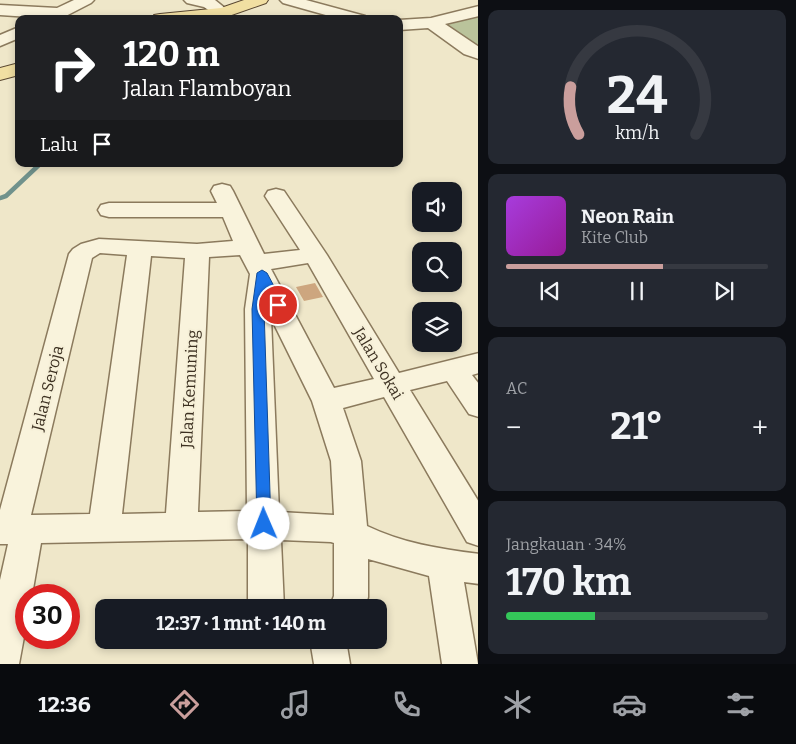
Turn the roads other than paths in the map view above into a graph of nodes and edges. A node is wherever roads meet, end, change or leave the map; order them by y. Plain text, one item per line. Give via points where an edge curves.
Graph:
1 (86, 0) edge
2 (192, 0) edge
3 (260, 0) edge
4 (288, 0) edge
5 (0, 10) edge
6 (478, 11) edge
7 (44, 15) edge
8 (55, 15) edge
9 (216, 15) edge
10 (344, 15) edge
11 (431, 23) junction
12 (403, 25) edge
13 (15, 34) edge
14 (0, 42) edge
15 (478, 54) edge
16 (15, 70) edge
17 (0, 74) edge
18 (276, 196) dead end
19 (109, 210) dead end
20 (140, 249) junction
21 (197, 251) junction
22 (315, 255) junction
23 (256, 261) junction
24 (466, 366) edge
25 (393, 385) junction
26 (326, 401) junction
27 (478, 406) edge
28 (106, 520) junction
29 (264, 524) junction
30 (182, 528) junction
31 (13, 530) edge
32 (478, 532) edge
33 (351, 534) junction
34 (444, 565) junction
35 (478, 569) edge
36 (266, 599) edge
37 (350, 599) edge
38 (330, 649) edge
39 (2, 664) edge
40 (332, 664) edge
41 (460, 664) edge

1 - 8 street
2 - 9 street via 209,3
3 - 9 main road
4 - 10 street
5 - 7 street
6 - 11 street
11 - 12 street
11 - 15 street
13 - 14 street
16 - 17 main road
18 - 22 street, Jalan Sokai
19 - 23 street via 169,209 227,201
20 - 21 street
20 - 28 street
20 - 31 street, Jalan Seroja via 99,246 81,254
21 - 23 street
21 - 30 street, Jalan Kemuning
22 - 23 street
22 - 25 street, Jalan Sokai
23 - 26 street
23 - 29 street
24 - 25 street
24 - 27 street
25 - 26 street
25 - 32 street, Jalan Sokai
26 - 33 street via 348,471
28 - 30 street
28 - 31 street
29 - 30 street
29 - 33 street via 331,528
29 - 36 street
31 - 39 street, Jalan Seroja
33 - 34 street via 381,549
33 - 37 street
34 - 35 street
34 - 41 street
38 - 40 street

